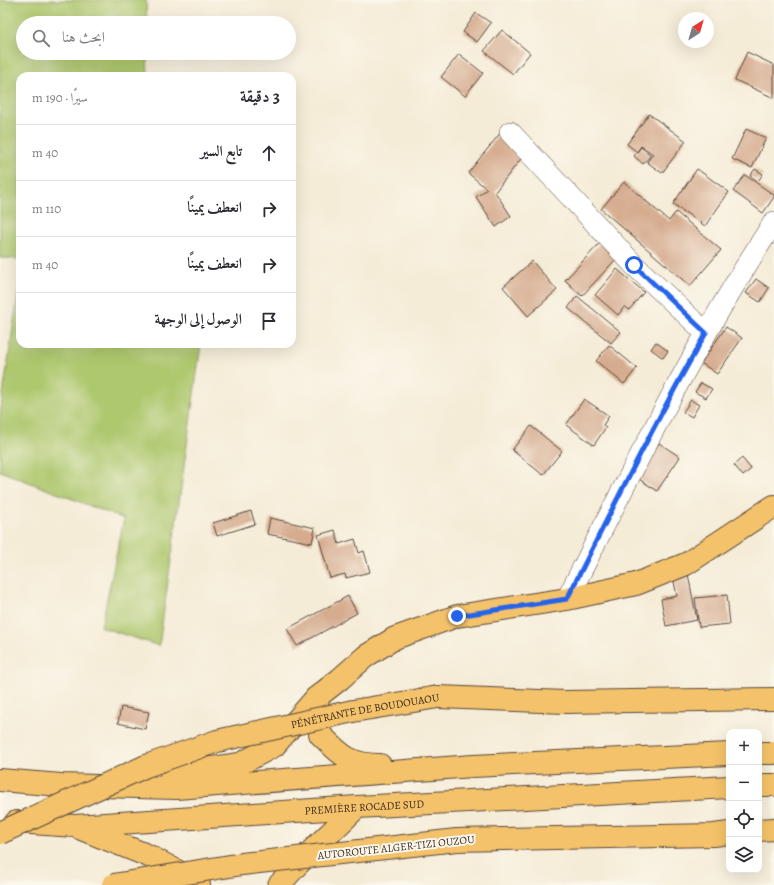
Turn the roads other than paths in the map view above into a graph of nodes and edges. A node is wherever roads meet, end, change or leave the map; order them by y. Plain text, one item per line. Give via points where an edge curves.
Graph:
1 (510, 132) dead end
2 (774, 222) edge
3 (706, 333) junction
4 (774, 506) edge
5 (567, 599) junction
6 (316, 698) junction
7 (774, 699) edge
8 (774, 752) edge
9 (762, 753) edge
10 (726, 754) edge
11 (473, 766) junction
12 (0, 780) edge
13 (61, 785) junction
14 (762, 785) edge
15 (774, 785) edge
16 (726, 787) edge
17 (357, 807) junction
18 (0, 821) edge
19 (75, 826) junction
20 (774, 829) edge
21 (762, 830) edge
22 (0, 833) edge
23 (726, 833) edge
24 (113, 885) edge
25 (199, 885) edge
26 (279, 885) edge

1 - 3 street via 634,265
2 - 3 street
3 - 5 street via 637,460
4 - 5 main road via 686,564 636,584
5 - 6 main road via 457,616 395,638 366,656
6 - 11 main road via 320,734 342,756 365,765
6 - 13 main road via 274,746 240,764 195,772
7 - 22 main road, PÉNÉTRANTE DE BOUDOUAOU, bridge via 565,702 438,697 353,711 217,741 146,766
8 - 9 main road
10 - 11 main road
11 - 13 main road via 176,788
12 - 13 main road
14 - 15 main road
16 - 17 main road, PREMIÈRE ROCADE SUD
17 - 19 main road, PREMIÈRE ROCADE SUD
17 - 26 main road
18 - 19 main road, PREMIÈRE ROCADE SUD
19 - 25 main road via 148,856
20 - 21 main road
23 - 24 main road, AUTOROUTE ALGER-TIZI OUZOU, bridge via 457,840 242,864

